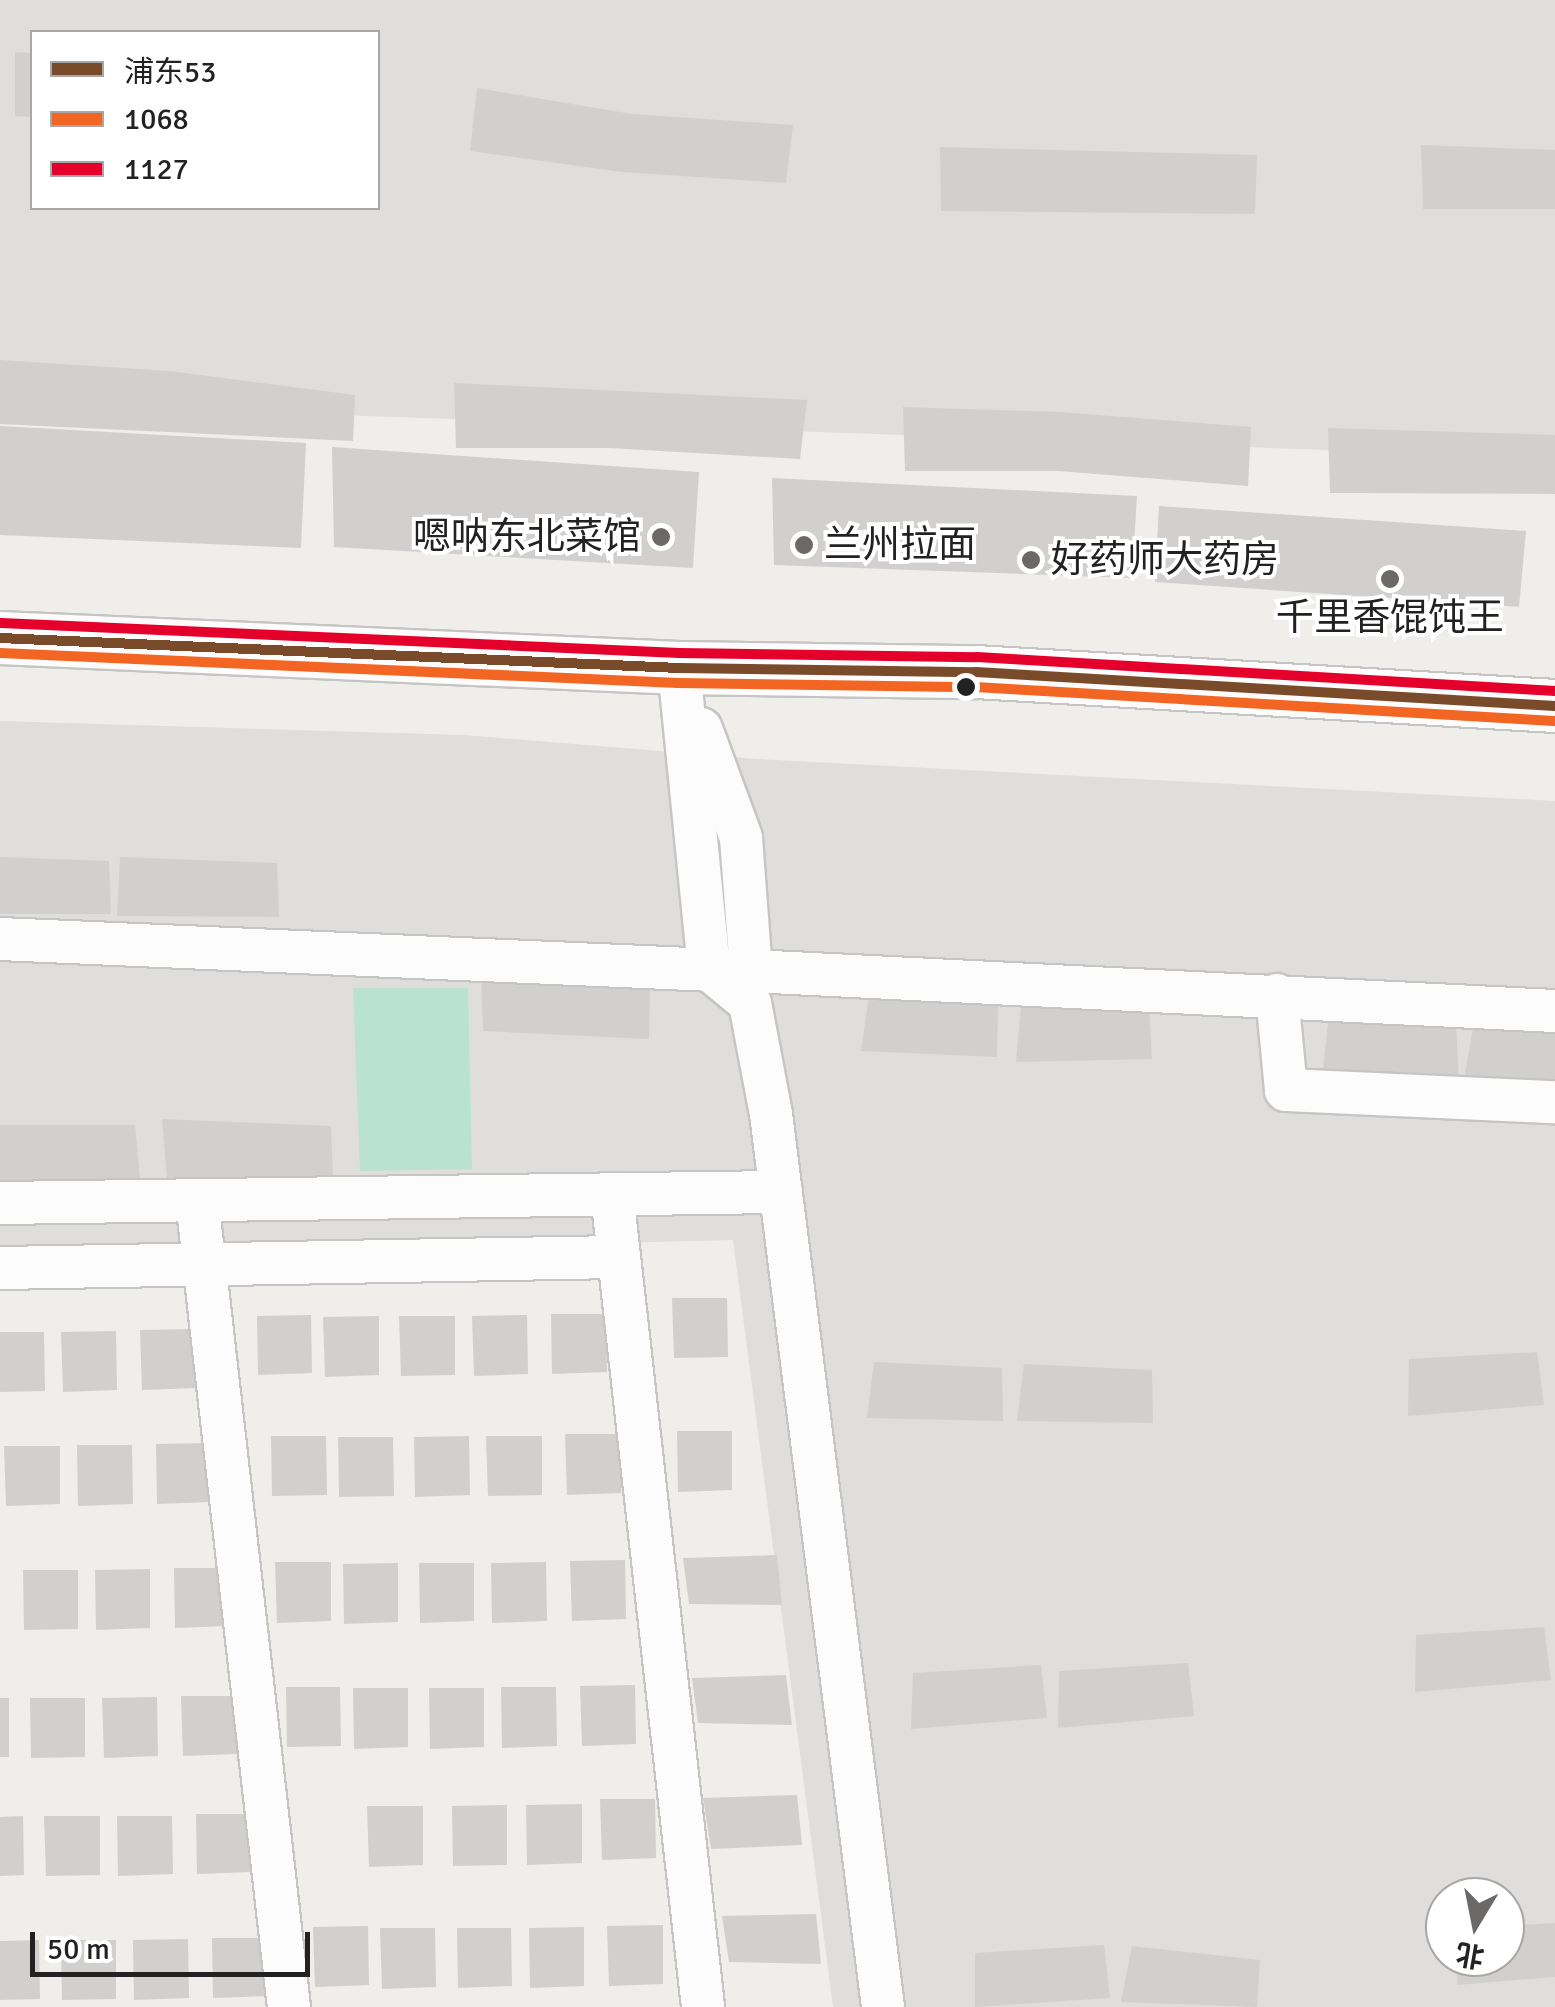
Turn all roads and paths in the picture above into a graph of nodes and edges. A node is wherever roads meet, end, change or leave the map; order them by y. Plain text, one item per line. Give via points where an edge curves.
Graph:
1 (0, 638) edge
2 (679, 668) junction
3 (1555, 706) edge
4 (0, 940) edge
5 (730, 970) junction
6 (1277, 995) junction
7 (1555, 1010) edge
8 (1555, 1102) edge
9 (781, 1192) junction
10 (612, 1194) junction
11 (196, 1200) junction
12 (0, 1203) edge
13 (619, 1257) junction
14 (204, 1265) junction
15 (0, 1268) edge
16 (288, 2007) edge
17 (702, 2007) edge
18 (882, 2007) edge

1 - 2 street
2 - 3 street via 976,672
2 - 5 street
4 - 5 street
5 - 6 street
5 - 9 street via 750,1004
6 - 7 street
6 - 8 street via 1286,1090
9 - 10 street
9 - 18 street
10 - 11 street
10 - 13 street
11 - 12 street
11 - 14 street
13 - 14 street
13 - 17 street
14 - 15 street
14 - 16 street

